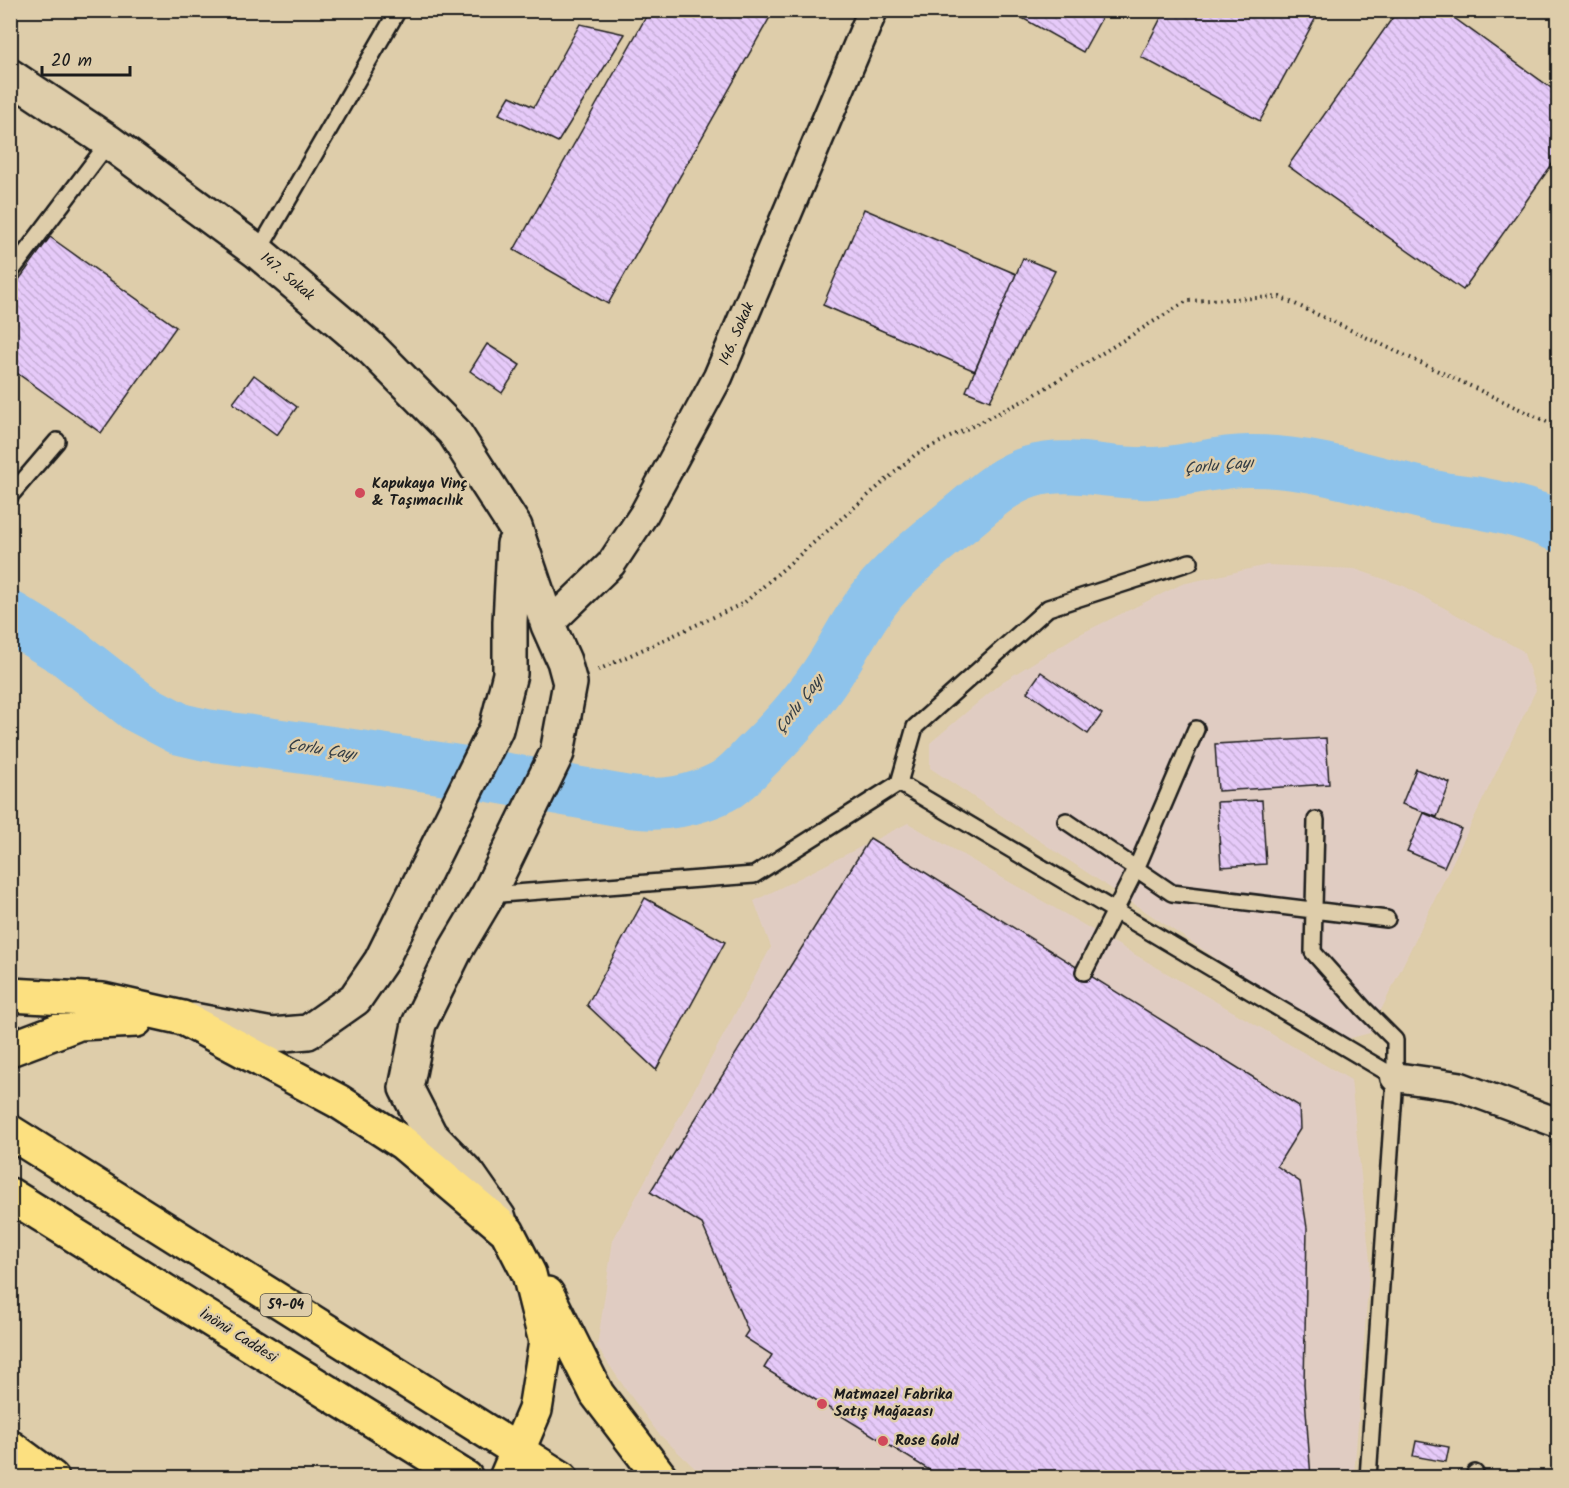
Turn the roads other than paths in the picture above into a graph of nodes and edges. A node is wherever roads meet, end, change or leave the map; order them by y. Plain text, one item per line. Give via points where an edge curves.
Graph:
1 (398, 10) edge
2 (873, 10) edge
3 (10, 76) edge
4 (109, 142) junction
5 (258, 252) junction
6 (10, 273) edge
7 (57, 441) dead end
8 (10, 496) edge
9 (514, 527) junction
10 (1190, 562) dead end
11 (548, 625) junction
12 (1196, 729) dead end
13 (899, 783) junction
14 (1316, 820) dead end
15 (1066, 821) dead end
16 (1136, 868) junction
17 (488, 895) junction
18 (1115, 910) junction
19 (1314, 910) junction
20 (1387, 919) dead end
21 (1084, 972) dead end
22 (10, 995) edge
23 (183, 1018) junction
24 (10, 1049) edge
25 (1395, 1077) junction
26 (1558, 1123) edge
27 (10, 1132) edge
28 (10, 1195) edge
29 (507, 1231) junction
30 (10, 1447) edge
31 (512, 1464) edge
32 (32, 1478) edge
33 (52, 1478) edge
34 (466, 1478) edge
35 (561, 1478) edge
36 (661, 1478) edge
37 (1368, 1478) edge

1 - 5 lane
2 - 11 street, 146. Sokak via 718,377 644,514 612,564
3 - 4 street, 147. Sokak
4 - 5 street, 147. Sokak
4 - 6 lane
5 - 9 street, 147. Sokak via 372,349 454,432
7 - 8 lane
9 - 11 street, 147. Sokak
9 - 23 street via 510,674 496,729 381,961 355,999 308,1032 272,1035
10 - 13 lane via 1048,608 915,727
11 - 17 street, 147. Sokak via 570,683 557,753
12 - 16 lane
13 - 17 lane via 754,875
13 - 18 lane
14 - 19 lane
15 - 16 lane
16 - 18 lane
16 - 19 lane via 1172,893
17 - 29 street via 419,1024 406,1088 430,1135 469,1175
18 - 21 lane
18 - 25 lane
19 - 20 lane
19 - 25 lane via 1313,952 1395,1040
22 - 23 main road via 103,1000
23 - 24 main road via 79,1023
23 - 29 main road via 338,1101 403,1143
25 - 26 street via 1458,1086
25 - 37 lane
27 - 31 main road, 59-04
28 - 34 main road, İnönü Caddesi
29 - 31 main road via 529,1274 546,1342 535,1410
29 - 36 main road via 545,1289 597,1394
30 - 32 street
30 - 33 main road
31 - 35 main road, 59-04

